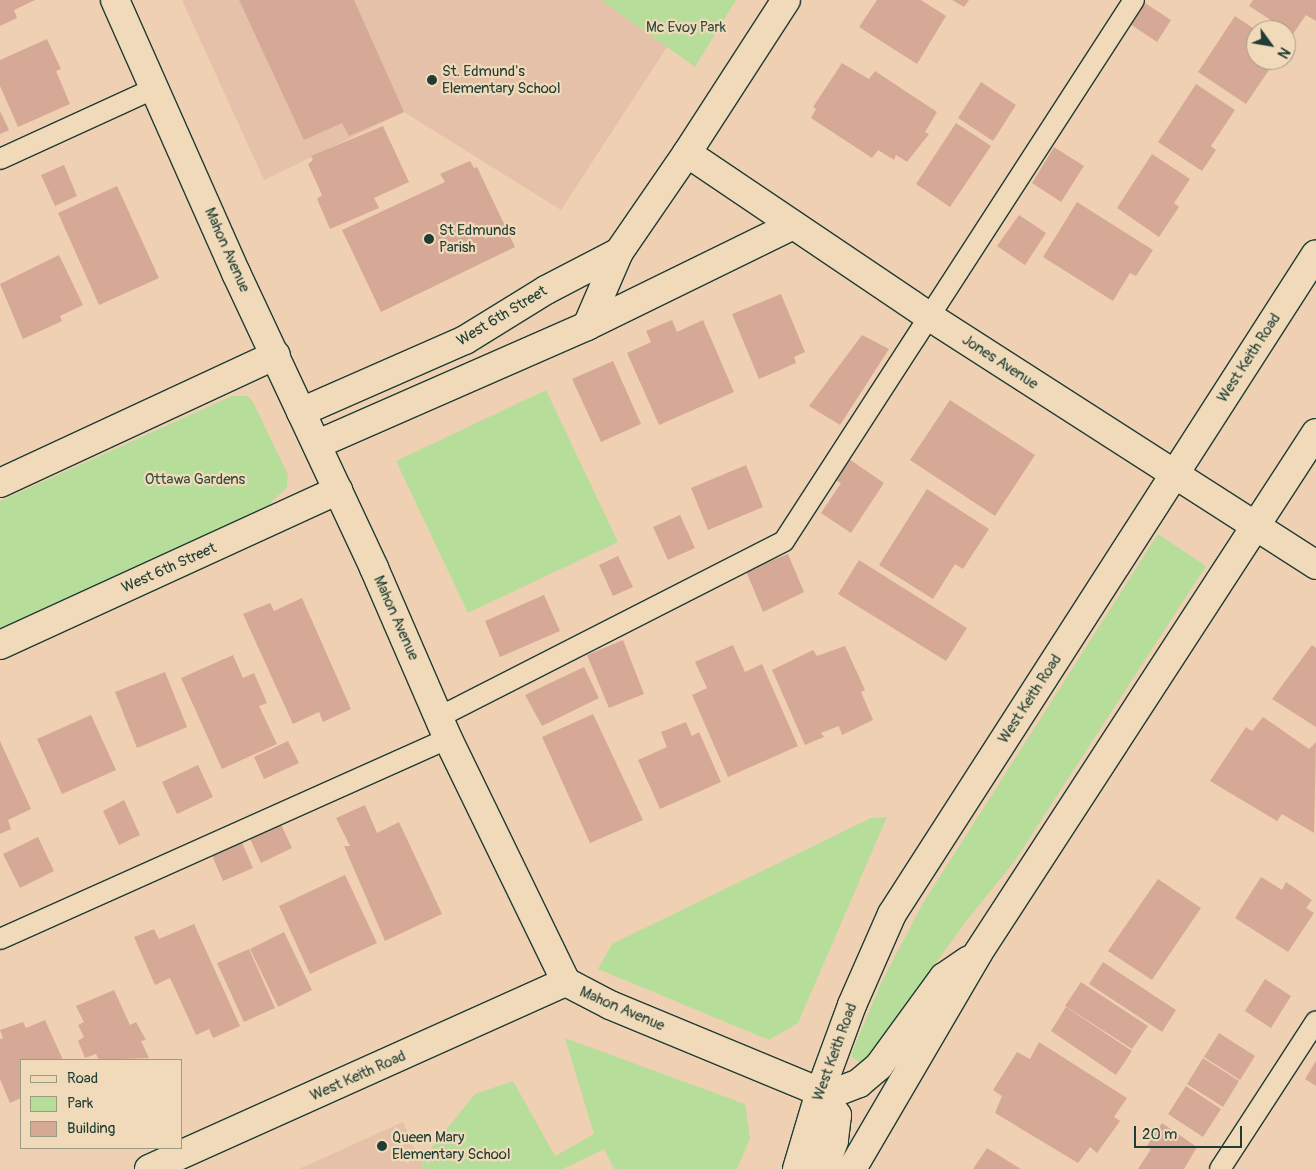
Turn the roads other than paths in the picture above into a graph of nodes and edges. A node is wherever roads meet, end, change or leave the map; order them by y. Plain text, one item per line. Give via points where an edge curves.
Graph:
1 (115, 0) edge
2 (786, 0) edge
3 (1134, 0) edge
4 (155, 88) junction
5 (687, 153) junction
6 (0, 159) edge
7 (793, 225) junction
8 (618, 252) junction
9 (1316, 254) edge
10 (930, 317) junction
11 (587, 326) junction
12 (276, 355) junction
13 (301, 412) junction
14 (1316, 433) edge
15 (318, 444) junction
16 (1174, 473) junction
17 (0, 484) edge
18 (338, 490) junction
19 (1256, 526) junction
20 (1316, 565) edge
21 (0, 645) edge
22 (443, 728) junction
23 (0, 939) edge
24 (978, 953) junction
25 (566, 982) junction
26 (1316, 1021) edge
27 (820, 1092) junction
28 (149, 1169) edge
29 (797, 1169) edge
30 (824, 1169) edge
31 (852, 1169) edge
32 (1220, 1169) edge

1 - 4 street, Mahon Avenue
2 - 5 street, West 6th Street
3 - 10 lane
4 - 6 lane
4 - 12 street, Mahon Avenue via 236,273
5 - 7 street, Jones Avenue
5 - 8 street, West 6th Street
7 - 10 street, Jones Avenue
7 - 11 street
8 - 11 street, West 6th Street
8 - 13 street, West 6th Street via 546,290 465,340
9 - 16 street, West Keith Road
10 - 16 street, Jones Avenue
10 - 22 lane via 784,541
11 - 15 street
12 - 13 street, Mahon Avenue
12 - 17 street
13 - 15 street, Mahon Avenue
14 - 19 street
15 - 18 street, Mahon Avenue
16 - 19 street, Jones Avenue
16 - 27 street, West Keith Road via 892,914 852,1005
18 - 21 street, West 6th Street
18 - 22 street, Mahon Avenue
19 - 20 street, Jones Avenue
19 - 24 street
22 - 23 lane
22 - 25 street, Mahon Avenue
24 - 27 street via 944,977 878,1066 859,1083 831,1094
24 - 31 street
25 - 27 street, Mahon Avenue via 610,1005
25 - 28 street, West Keith Road
26 - 32 lane
27 - 29 street, West Keith Road
27 - 30 street via 837,1115 834,1141

